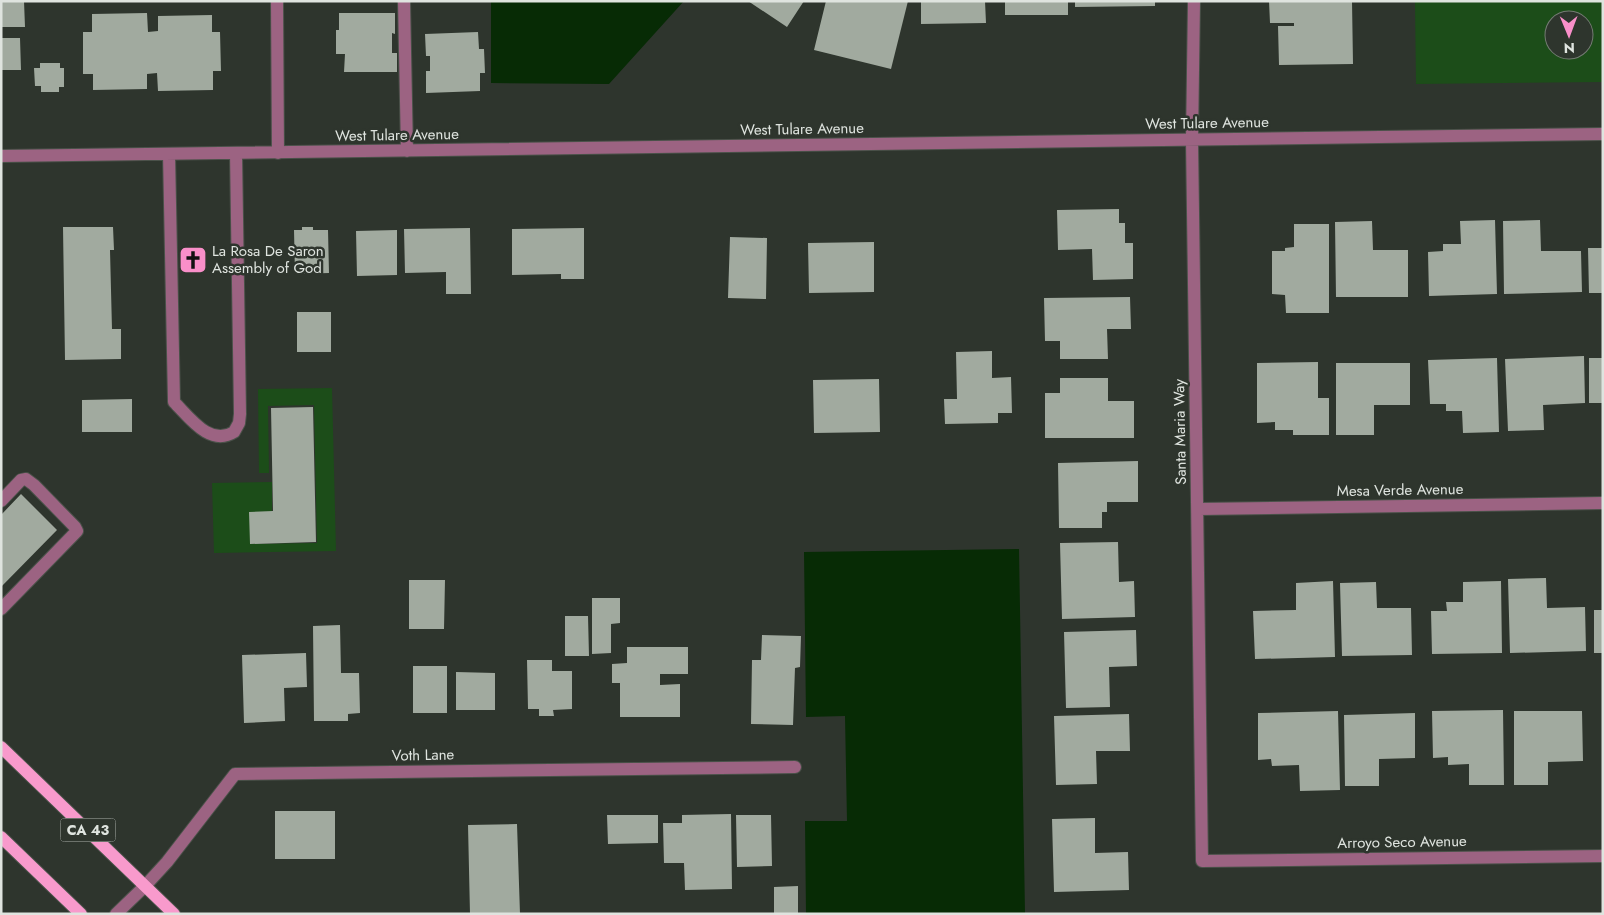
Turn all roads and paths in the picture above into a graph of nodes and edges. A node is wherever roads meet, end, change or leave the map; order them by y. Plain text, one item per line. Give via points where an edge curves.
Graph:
1 (277, 1) edge
2 (404, 1) edge
3 (1194, 1) edge
4 (1603, 134) edge
5 (1192, 140) junction
6 (407, 151) junction
7 (236, 153) junction
8 (278, 153) junction
9 (169, 154) junction
10 (1, 156) edge
11 (1, 500) edge
12 (1603, 503) edge
13 (1198, 509) junction
14 (1, 609) edge
15 (1, 747) edge
16 (795, 767) dead end
17 (1, 837) edge
18 (1603, 856) edge
19 (1202, 862) joint
20 (145, 886) junction
21 (81, 914) edge
22 (116, 914) edge
23 (174, 914) edge

1 - 8 street
2 - 6 street
3 - 5 street, Santa Maria Way
4 - 5 street, West Tulare Avenue
5 - 6 street, West Tulare Avenue
5 - 13 street, Santa Maria Way
6 - 8 street, West Tulare Avenue
7 - 8 street, West Tulare Avenue
7 - 9 street, West Tulare Avenue
7 - 9 street via 240,414 234,432 222,436 208,435 174,402
9 - 10 street, West Tulare Avenue
11 - 14 street via 26,479 77,531
12 - 13 street, Mesa Verde Avenue
13 - 19 street, Santa Maria Way
15 - 20 main road, CA 43
16 - 20 street, Voth Lane via 234,774
17 - 21 main road
18 - 19 street, Arroyo Seco Avenue
20 - 22 street, Voth Lane
20 - 23 main road, CA 43

